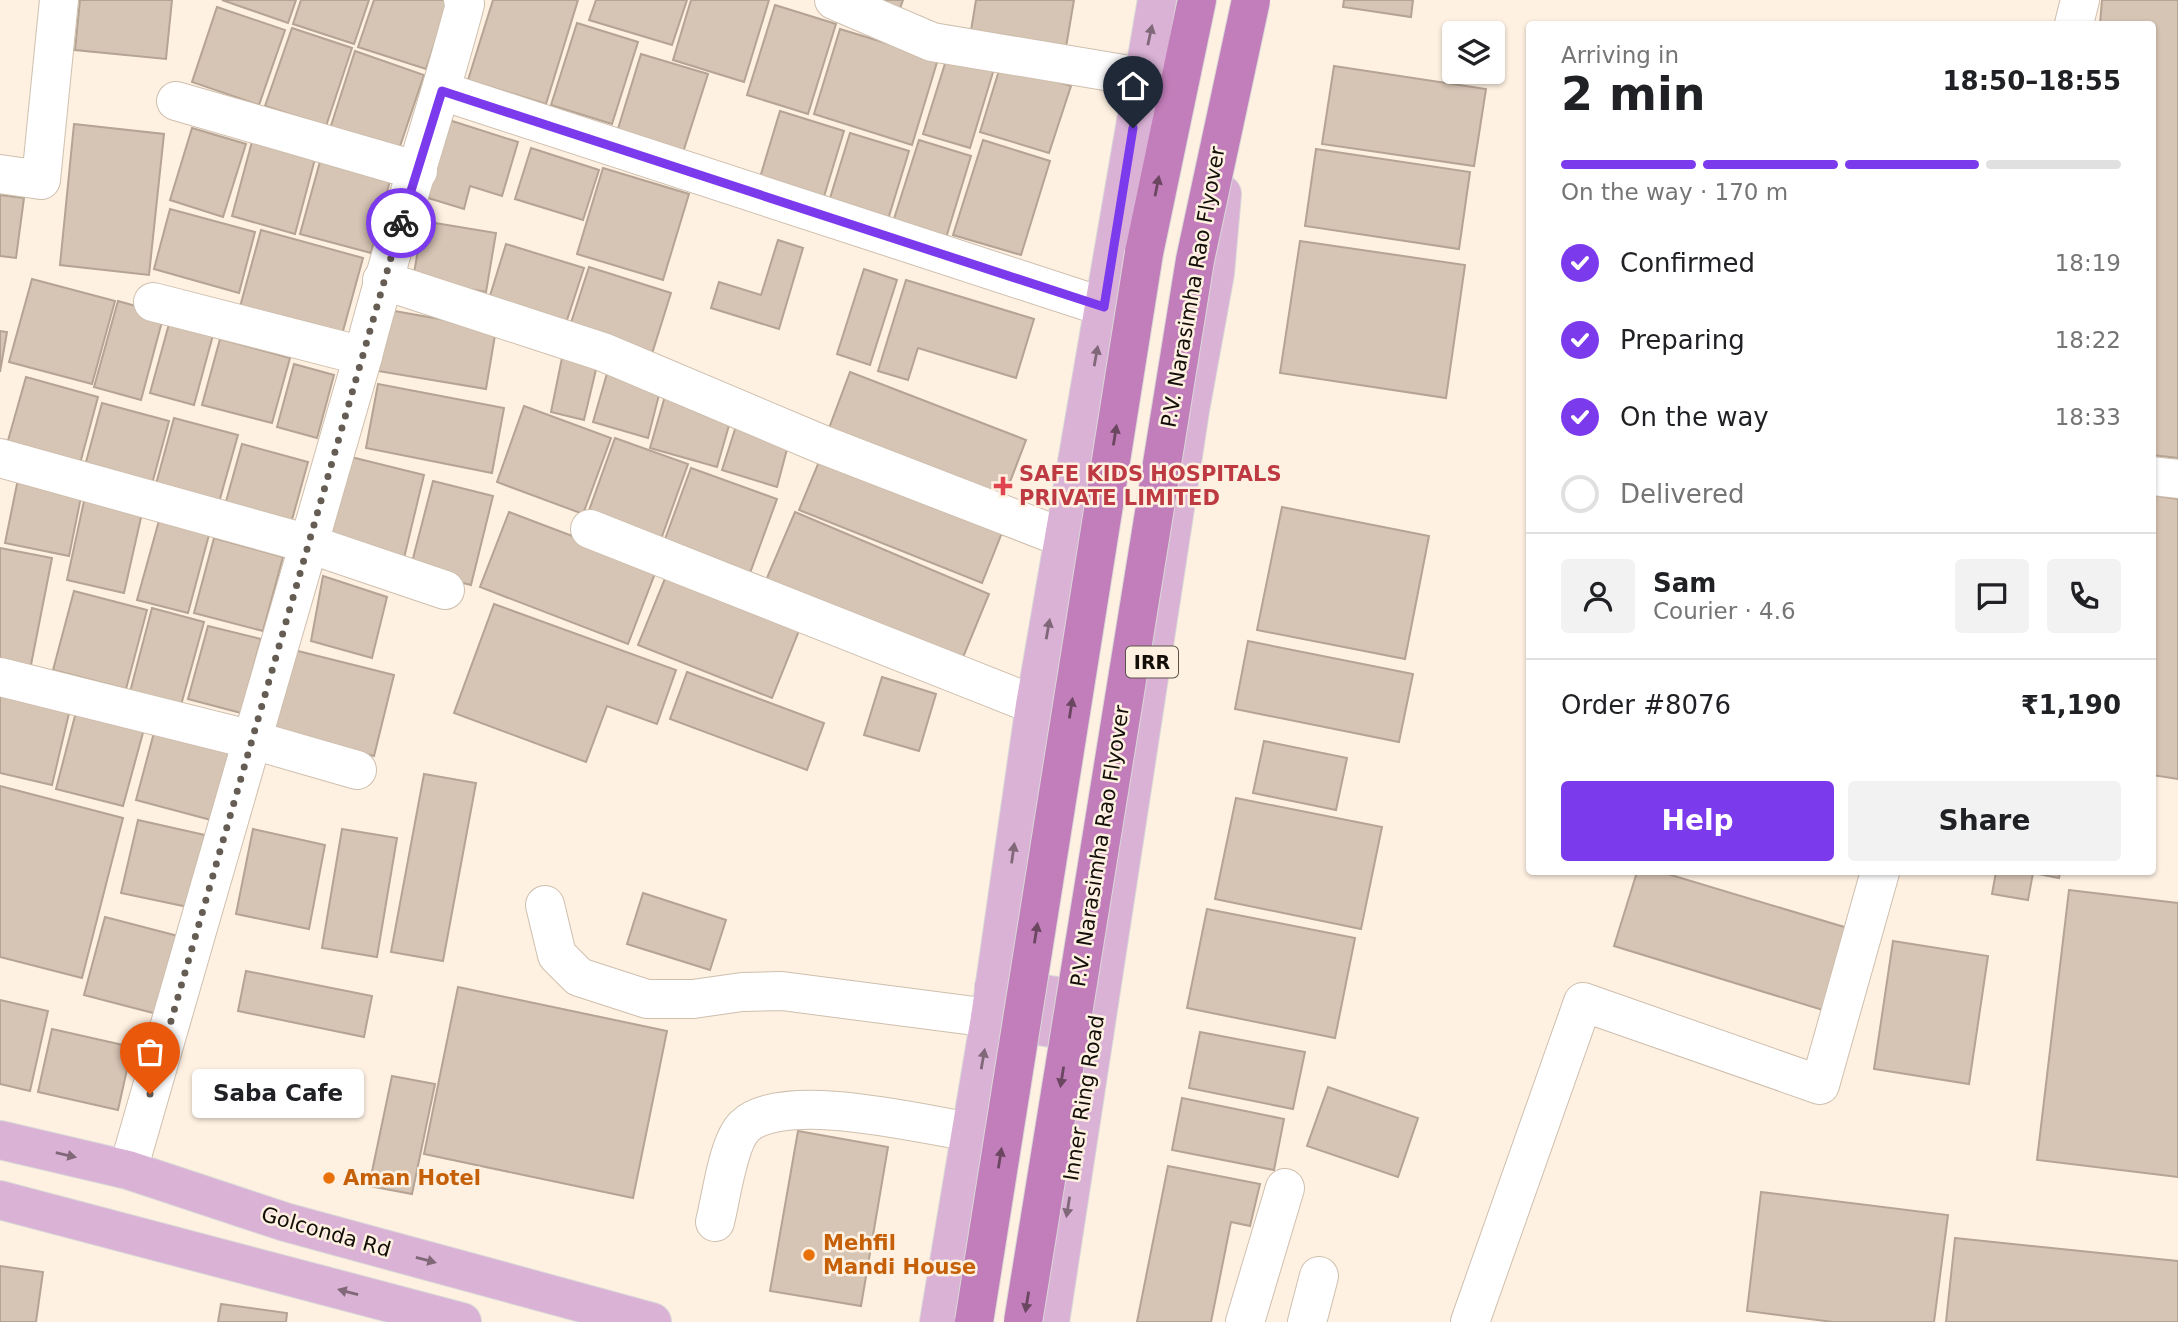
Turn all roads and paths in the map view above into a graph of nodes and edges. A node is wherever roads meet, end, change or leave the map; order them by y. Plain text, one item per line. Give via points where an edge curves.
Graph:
1 (60, 0) edge
2 (463, 0) edge
3 (834, 0) edge
4 (1157, 0) edge
5 (1197, 0) edge
6 (1237, 0) edge
7 (1251, 0) edge
8 (1263, 0) edge
9 (2080, 0) edge
10 (2075, 21) edge
11 (1141, 77) junction
12 (442, 91) junction
13 (176, 101) dead end
14 (418, 171) junction
15 (0, 174) edge
16 (1220, 211) junction
17 (382, 280) junction
18 (153, 302) dead end
19 (1104, 307) junction
20 (363, 356) junction
21 (0, 458) edge
22 (2156, 476) edge
23 (2178, 480) edge
24 (590, 529) dead end
25 (1064, 538) junction
26 (309, 544) junction
27 (445, 590) dead end
28 (0, 677) edge
29 (1035, 705) junction
30 (253, 740) junction
31 (357, 770) dead end
32 (1879, 875) edge
33 (545, 905) dead end
34 (992, 1002) junction
35 (1096, 1018) junction
36 (973, 1116) junction
37 (0, 1140) edge
38 (128, 1170) junction
39 (1285, 1188) dead end
40 (0, 1200) edge
41 (715, 1222) dead end
42 (1319, 1276) dead end
43 (462, 1322) edge
44 (652, 1322) edge
45 (939, 1322) edge
46 (974, 1322) edge
47 (1023, 1322) edge
48 (1050, 1322) edge
49 (1245, 1322) edge
50 (1307, 1322) edge
51 (1470, 1322) edge

1 - 15 street via 41,180
2 - 12 street
3 - 11 street via 932,42
11 -> 4 main road
46 -> 5 highway, bridge via 1144,253
6 - 16 main road, Inner Ring Road / IRR
7 -> 47 highway, P.V. Narasimha Rao Flyover, bridge via 1195,260
8 - 16 street
9 - 10 street
11 - 19 main road
12 - 14 street
12 - 19 street
13 - 14 street
14 - 17 street
16 - 35 main road, Inner Ring Road / IRR via 1216,273
17 - 20 street
17 - 25 street via 603,352 821,444
18 - 20 street
25 -> 19 main road
20 - 26 street
21 - 26 street
22 - 23 street
24 - 29 street
29 -> 25 main road
26 - 27 street
26 - 30 street
28 - 30 street
34 -> 29 main road
30 - 31 street
30 - 38 street
32 - 51 street via 1820,1085 1583,1002
33 - 34 street via 557,955 579,977 647,999 782,991
34 - 35 main road
36 -> 34 main road
35 -> 48 main road, Inner Ring Road / IRR
36 - 41 street via 877,1116 793,1108 757,1116 743,1127 735,1142
36 - 45 main road
37 -> 38 main road, Golconda Rd
38 -> 44 main road, Golconda Rd via 285,1222
39 - 49 street
43 -> 40 main road
42 - 50 street

